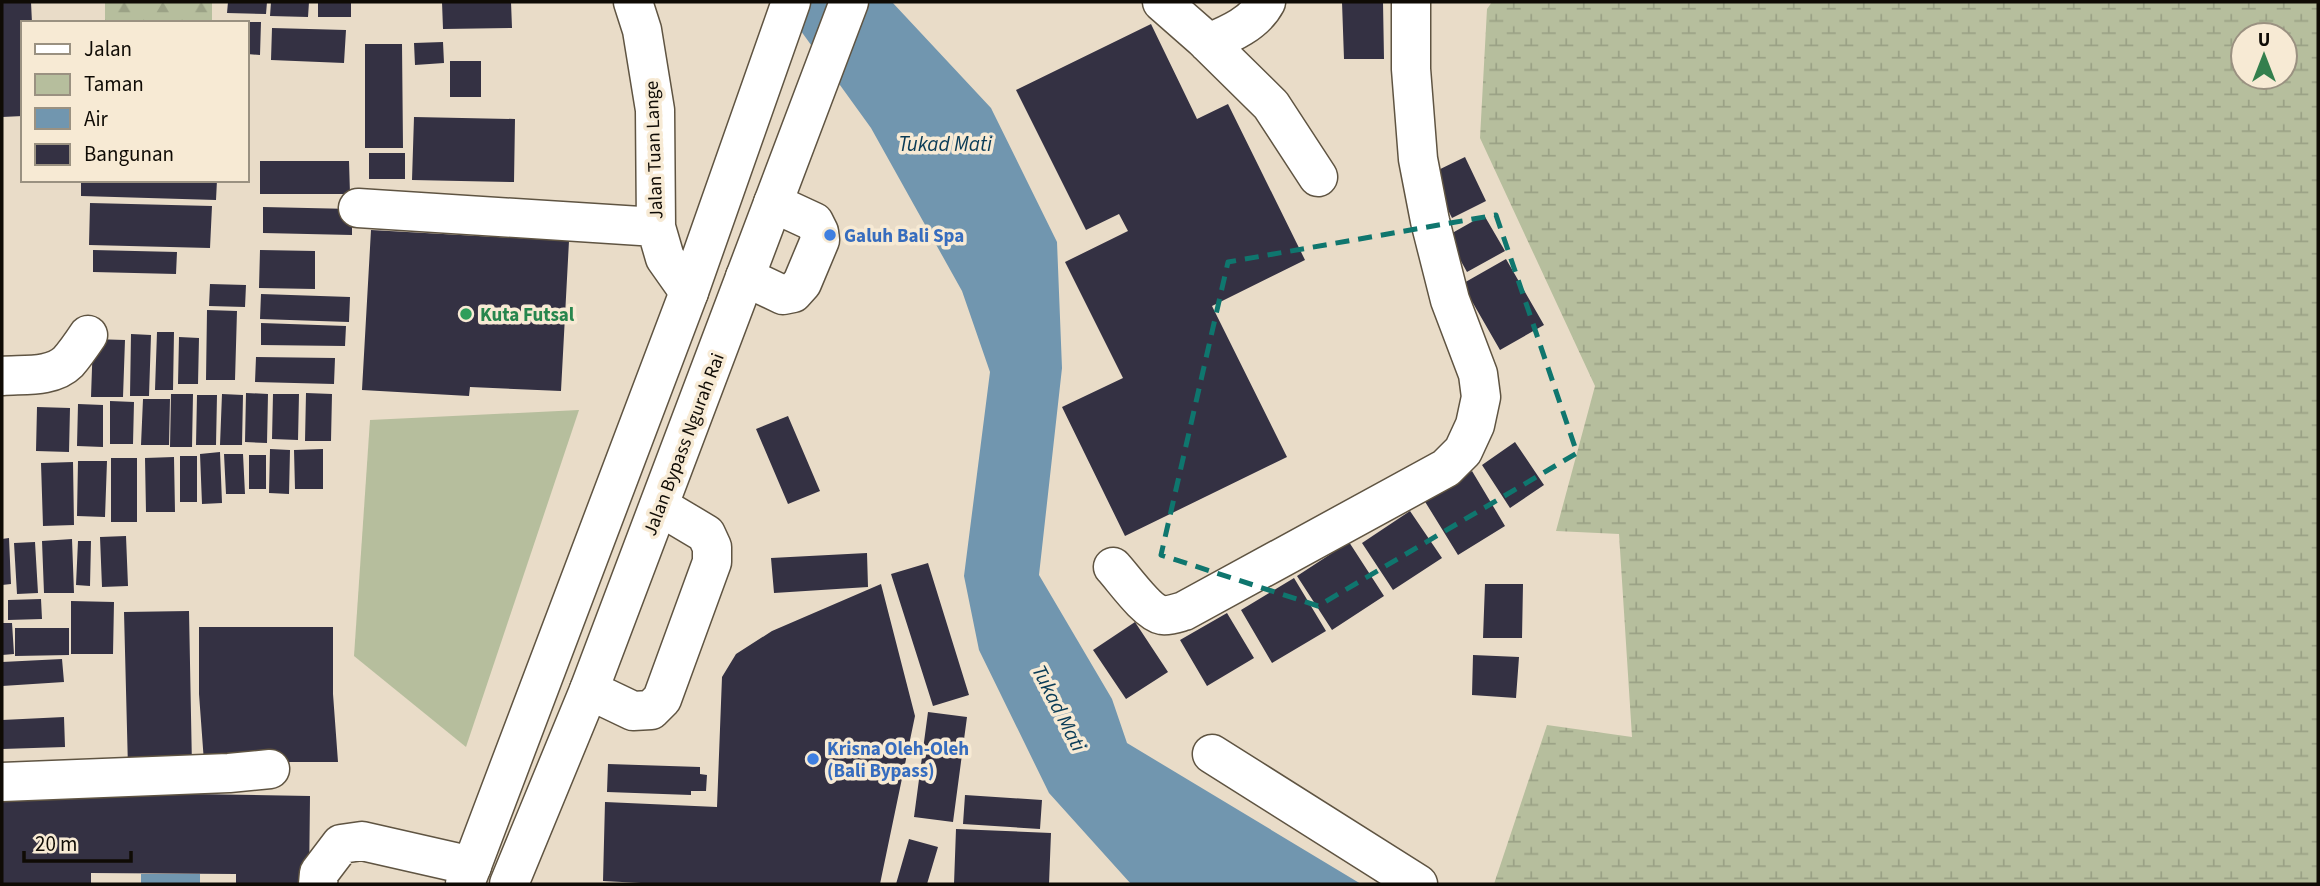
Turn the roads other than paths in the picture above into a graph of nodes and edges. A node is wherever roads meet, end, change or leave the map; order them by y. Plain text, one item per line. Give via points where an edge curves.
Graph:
1 (633, 2) edge
2 (791, 2) edge
3 (849, 2) edge
4 (1162, 2) edge
5 (1266, 2) edge
6 (1411, 2) edge
7 (1208, 43) junction
8 (1318, 177) dead end
9 (773, 203) junction
10 (358, 208) dead end
11 (656, 227) junction
12 (745, 277) junction
13 (689, 292) junction
14 (88, 335) dead end
15 (2, 376) edge
16 (627, 455) junction
17 (673, 471) junction
18 (659, 506) junction
19 (1113, 567) dead end
20 (589, 691) junction
21 (1212, 754) dead end
22 (270, 769) dead end
23 (2, 782) edge
24 (468, 875) edge
25 (318, 884) edge
26 (509, 884) edge
27 (1418, 884) edge

1 - 11 main road, Jalan Tuan Lange via 645,42 655,110
2 - 13 main road
3 - 9 main road, Jalan Bypass Ngurah Rai
4 - 7 main road
5 - 7 main road via 1259,14
6 - 19 main road via 1418,159 1450,300 1478,374 1481,397 1463,451 1446,468 1184,611 1159,615
7 - 8 main road via 1271,105
9 - 12 main road, Jalan Bypass Ngurah Rai
9 - 12 main road via 814,222 820,240 793,293 783,295
10 - 11 main road
11 - 13 main road, Jalan Tuan Lange via 665,258
12 - 17 main road, Jalan Bypass Ngurah Rai
13 - 16 main road
14 - 15 main road via 67,364 57,370
16 - 17 main road
16 - 24 main road
17 - 18 main road, Jalan Bypass Ngurah Rai
18 - 20 main road, Jalan Bypass Ngurah Rai
18 - 20 main road via 706,534 712,547 712,562 662,699 651,710 633,711
20 - 26 main road, Jalan Bypass Ngurah Rai
21 - 27 main road
22 - 23 main road
24 - 25 main road via 362,841 341,844 319,873

